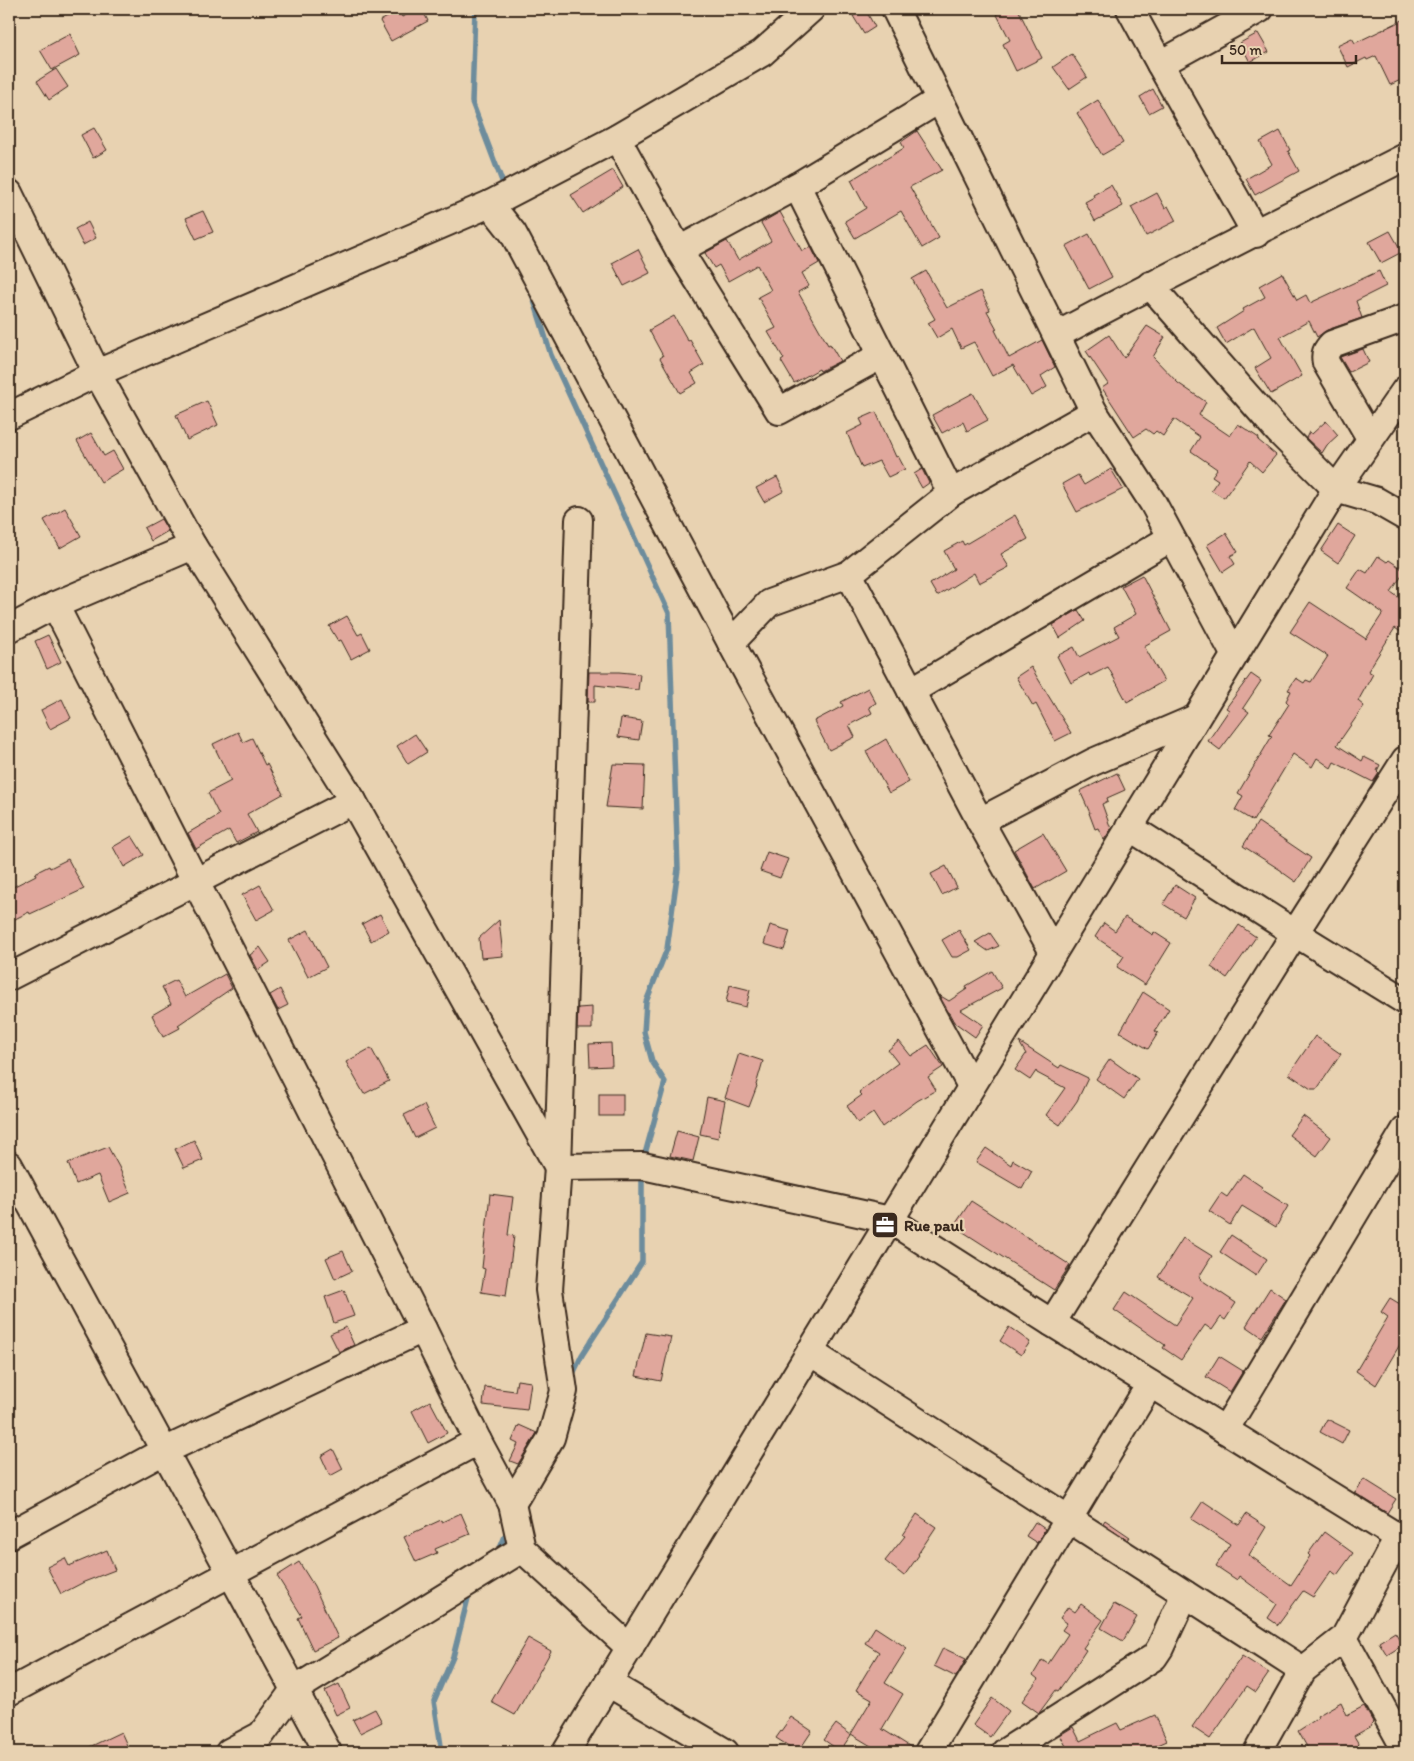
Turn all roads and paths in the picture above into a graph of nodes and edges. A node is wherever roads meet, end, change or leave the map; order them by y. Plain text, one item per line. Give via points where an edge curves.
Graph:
1 (811, 9) edge
2 (895, 9) edge
3 (1130, 9) edge
4 (1260, 9) edge
5 (1160, 64) junction
6 (940, 100) junction
7 (617, 138) junction
8 (1405, 157) edge
9 (796, 186) junction
10 (9, 193) edge
11 (490, 204) junction
12 (1256, 234) junction
13 (679, 250) junction
14 (1150, 285) junction
15 (1405, 318) edge
16 (1056, 335) junction
17 (882, 355) junction
18 (98, 373) junction
19 (1405, 390) edge
20 (1094, 412) junction
21 (9, 416) edge
22 (1370, 438) junction
23 (1336, 489) junction
24 (951, 493) junction
25 (1405, 516) edge
26 (579, 520) dead end
27 (1171, 538) junction
28 (194, 546) junction
29 (849, 574) junction
30 (55, 605) junction
31 (9, 629) edge
32 (730, 643) junction
33 (1234, 654) junction
34 (911, 691) junction
35 (1196, 718) junction
36 (1405, 760) edge
37 (353, 801) junction
38 (980, 821) junction
39 (1129, 827) junction
40 (195, 882) junction
41 (1294, 934) junction
42 (1053, 952) junction
43 (9, 977) edge
44 (1405, 1001) edge
45 (971, 1086) junction
46 (1405, 1130) edge
47 (9, 1164) edge
48 (558, 1167) junction
49 (890, 1220) junction
50 (1052, 1323) junction
51 (423, 1329) junction
52 (810, 1352) junction
53 (1150, 1384) junction
54 (1224, 1430) junction
55 (478, 1441) junction
56 (164, 1451) junction
57 (512, 1504) junction
58 (1068, 1519) junction
59 (1402, 1534) edge
60 (9, 1535) edge
61 (522, 1549) junction
62 (230, 1574) junction
63 (1185, 1594) junction
64 (1344, 1638) junction
65 (630, 1648) junction
66 (1303, 1670) junction
67 (608, 1684) junction
68 (294, 1690) junction
69 (9, 1692) edge
70 (1405, 1749) edge
71 (229, 1752) edge
72 (328, 1752) edge
73 (566, 1752) edge
74 (725, 1752) edge
75 (928, 1752) edge
76 (1005, 1752) edge
77 (1257, 1752) edge

1 - 7 street via 762,53
2 - 6 street
3 - 5 street
4 - 5 street
5 - 12 street
6 - 9 street
6 - 16 street
7 - 11 street
7 - 13 street
8 - 12 street
9 - 13 street
9 - 17 street
10 - 18 street
11 - 18 street
11 - 32 street via 513,233
12 - 14 street
13 - 17 street via 779,411
14 - 16 street
14 - 23 street via 1278,431
15 - 22 street via 1332,344 1326,350 1326,363
16 - 20 street
17 - 24 street
18 - 21 street
18 - 28 street
19 - 22 street
20 - 24 street
20 - 27 street via 1153,503
22 - 23 street
23 - 25 street via 1376,501
23 - 33 street
24 - 29 street
26 - 48 street
27 - 33 street
27 - 34 street
28 - 30 street
28 - 37 street
29 - 32 street via 769,603
29 - 34 street
30 - 31 street
30 - 40 street
32 - 45 street
33 - 35 street
34 - 38 street
35 - 38 street via 1093,762
35 - 39 street
36 - 41 street
37 - 40 street
37 - 48 street
38 - 42 street
39 - 41 street
39 - 42 street
40 - 43 street
40 - 51 street
41 - 44 street
41 - 50 street
42 - 45 street
45 - 49 street
46 - 54 street
47 - 56 street
48 - 49 street via 642,1166
48 - 57 street via 549,1290 564,1390 551,1438
49 - 50 street
49 - 52 street
50 - 53 street
51 - 55 street
51 - 56 street
52 - 58 street
52 - 65 street
53 - 54 street
53 - 58 street
54 - 59 street
55 - 57 street
55 - 62 street
56 - 60 street
56 - 62 street
57 - 61 street
58 - 63 street
58 - 75 street
59 - 64 street
61 - 65 street
61 - 68 street
62 - 68 street
62 - 69 street
63 - 66 street
63 - 76 street via 1154,1657
64 - 66 street
64 - 70 street
65 - 67 street
66 - 77 street
67 - 73 street
67 - 74 street
68 - 71 street via 260,1735
68 - 72 street

